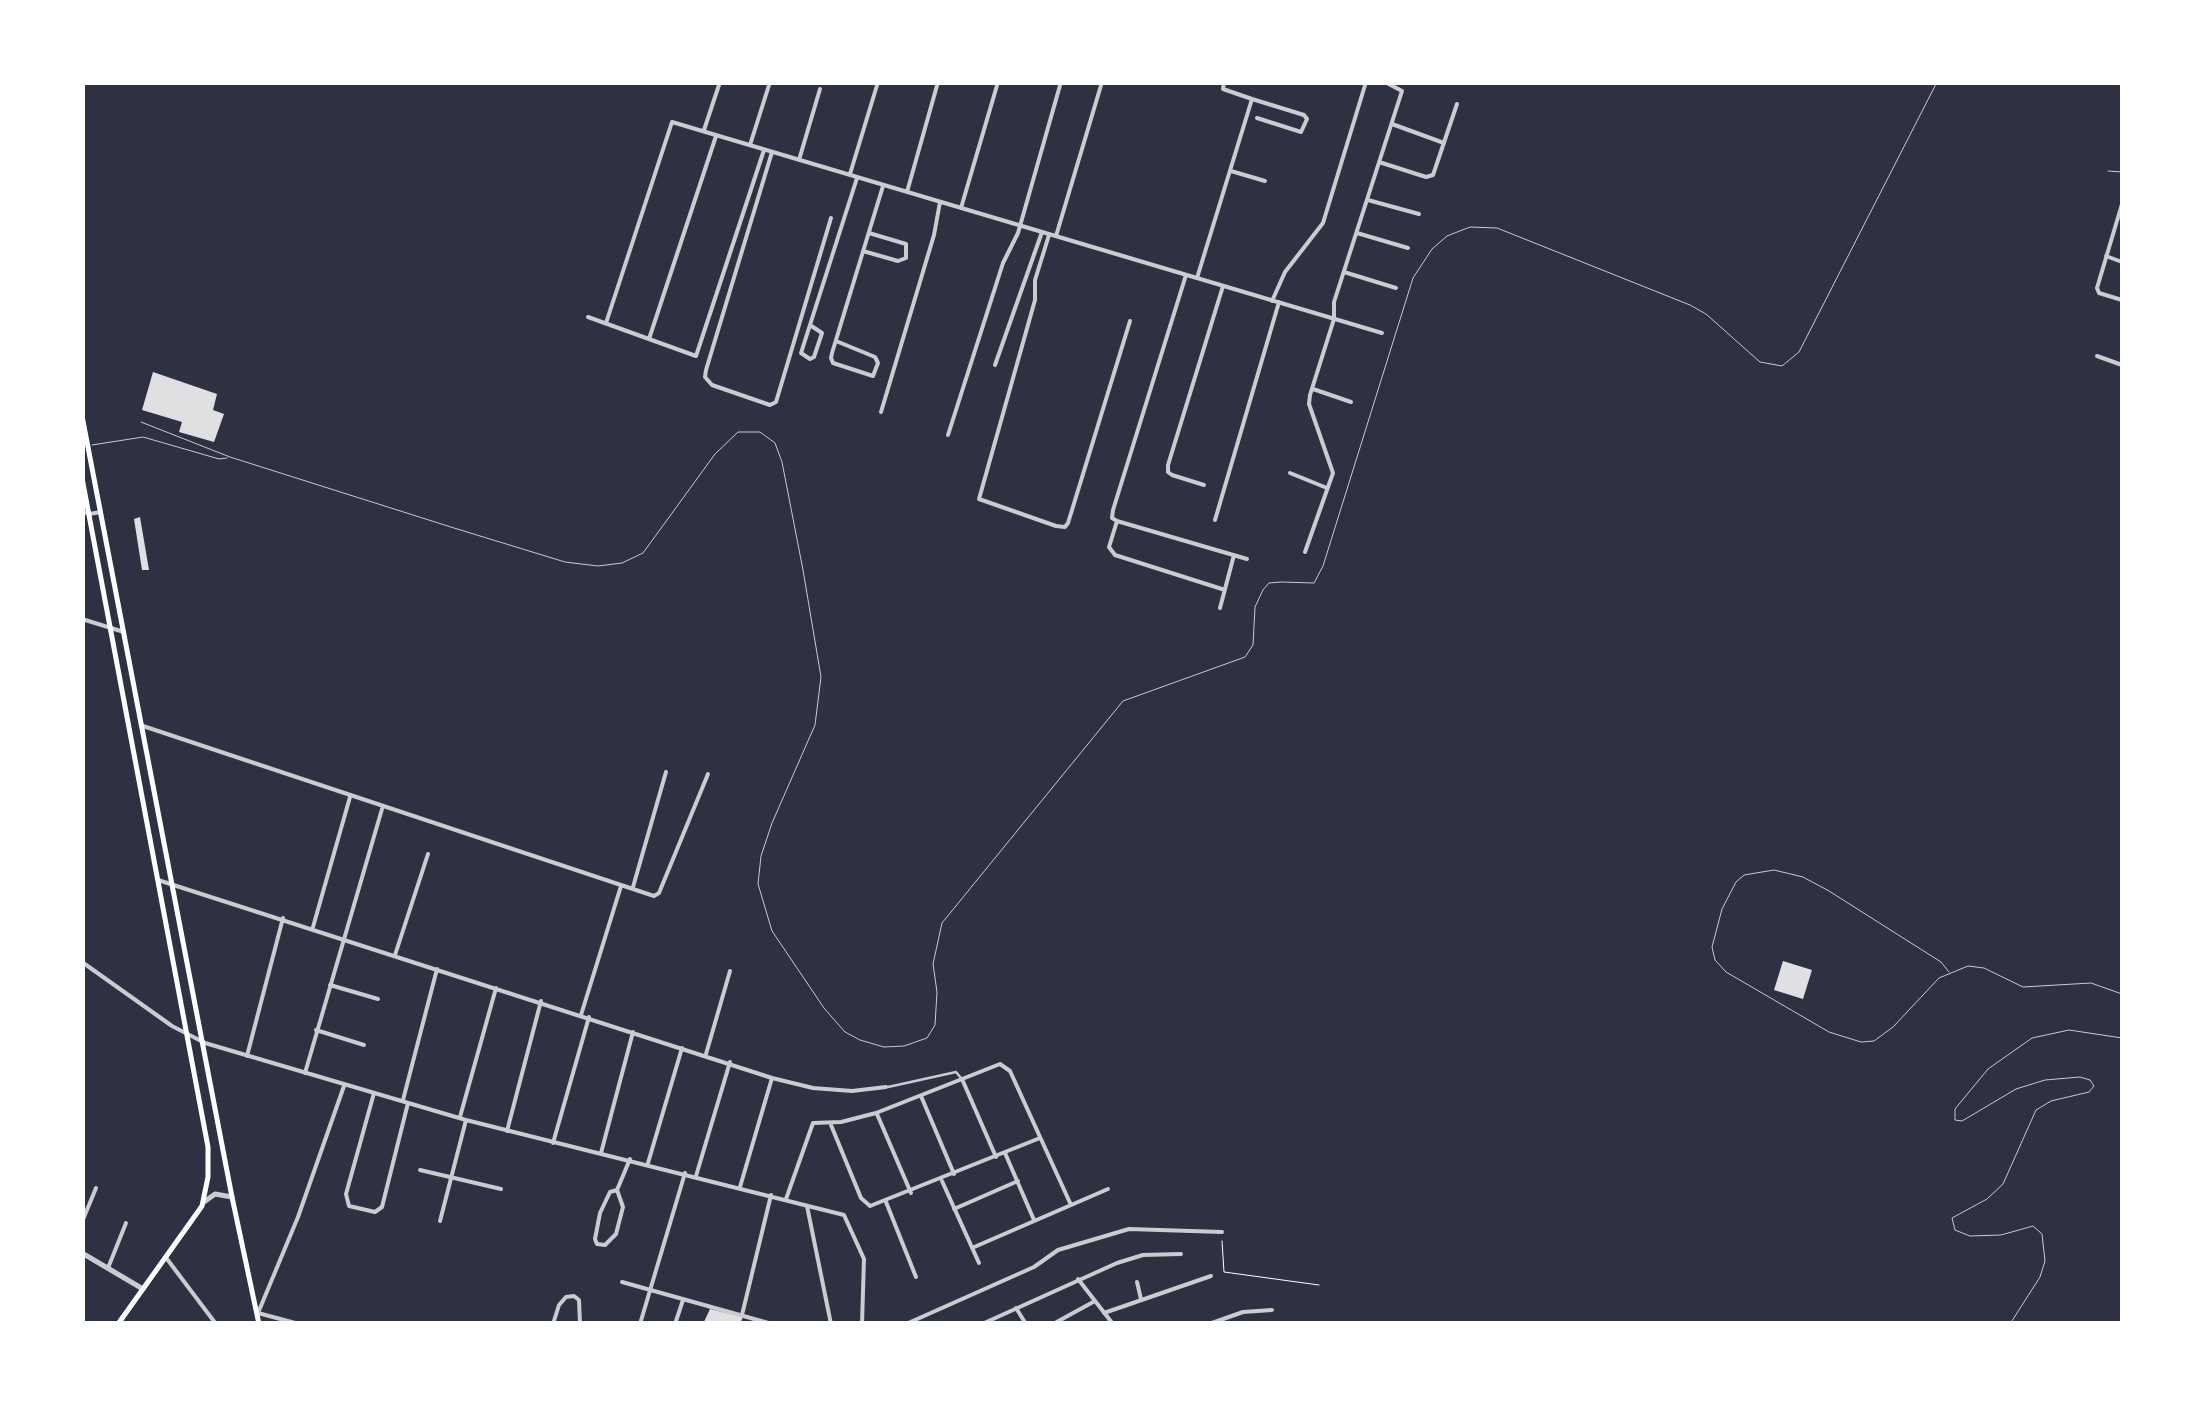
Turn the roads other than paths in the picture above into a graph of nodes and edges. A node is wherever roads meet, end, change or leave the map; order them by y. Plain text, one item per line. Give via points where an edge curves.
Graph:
1 (720, 82) edge
2 (770, 82) edge
3 (878, 82) edge
4 (938, 82) edge
5 (998, 82) edge
6 (1061, 82) edge
7 (1102, 82) edge
8 (1224, 82) edge
9 (1366, 82) edge
10 (1385, 82) edge
11 (1936, 82) edge
12 (820, 89) dead end
13 (1252, 99) junction
14 (1457, 104) dead end
15 (1256, 118) dead end
16 (1392, 124) junction
17 (704, 132) junction
18 (716, 136) junction
19 (1445, 143) junction
20 (750, 146) junction
21 (764, 150) junction
22 (772, 152) junction
23 (799, 160) junction
24 (1380, 162) junction
25 (1231, 171) junction
26 (2108, 171) dead end
27 (2122, 172) edge
28 (853, 176) junction
29 (1265, 180) dead end
30 (883, 185) junction
31 (908, 192) junction
32 (1368, 200) junction
33 (940, 202) junction
34 (2122, 204) edge
35 (961, 208) junction
36 (1419, 214) dead end
37 (830, 218) dead end
38 (2120, 222) edge
39 (1018, 225) junction
40 (870, 232) junction
41 (1042, 232) junction
42 (1357, 233) junction
43 (1052, 235) junction
44 (1408, 248) dead end
45 (864, 251) junction
46 (2106, 256) junction
47 (2122, 262) edge
48 (1344, 272) junction
49 (1186, 275) junction
50 (1197, 278) junction
51 (1223, 286) junction
52 (1396, 288) dead end
53 (2122, 300) edge
54 (1276, 302) junction
55 (588, 317) dead end
56 (1334, 319) junction
57 (1130, 321) dead end
58 (606, 323) junction
59 (810, 325) junction
60 (1382, 333) dead end
61 (649, 339) junction
62 (836, 341) junction
63 (2097, 356) dead end
64 (995, 365) dead end
65 (2122, 365) edge
66 (1312, 388) junction
67 (1351, 402) dead end
68 (881, 412) dead end
69 (82, 416) edge
70 (141, 422) dead end
71 (948, 435) dead end
72 (85, 445) edge
73 (230, 457) junction
74 (1290, 473) dead end
75 (82, 478) edge
76 (1204, 485) dead end
77 (1327, 488) junction
78 (101, 512) junction
79 (86, 513) edge
80 (1215, 520) dead end
81 (1118, 521) junction
82 (1305, 552) dead end
83 (1234, 555) junction
84 (1247, 559) dead end
85 (1225, 590) junction
86 (1220, 608) dead end
87 (82, 619) edge
88 (110, 630) junction
89 (124, 632) junction
90 (143, 726) junction
91 (666, 772) dead end
92 (708, 774) dead end
93 (350, 797) junction
94 (383, 808) junction
95 (428, 854) dead end
96 (158, 880) junction
97 (174, 884) junction
98 (621, 886) junction
99 (632, 888) junction
100 (284, 918) junction
101 (181, 924) junction
102 (168, 926) junction
103 (313, 928) junction
104 (343, 937) junction
105 (395, 955) junction
106 (82, 962) edge
107 (437, 969) junction
108 (730, 971) dead end
109 (1950, 972) junction
110 (330, 984) junction
111 (496, 988) junction
112 (2122, 994) edge
113 (378, 999) dead end
114 (540, 1001) junction
115 (581, 1015) junction
116 (588, 1018) junction
117 (316, 1030) junction
118 (633, 1031) junction
119 (190, 1037) junction
120 (2122, 1038) edge
121 (205, 1043) junction
122 (364, 1045) dead end
123 (682, 1047) junction
124 (706, 1054) junction
125 (247, 1056) junction
126 (730, 1062) junction
127 (305, 1073) junction
128 (772, 1078) junction
129 (962, 1078) junction
130 (345, 1085) junction
131 (886, 1087) joint
132 (374, 1093) junction
133 (921, 1096) junction
134 (406, 1101) junction
135 (876, 1113) junction
136 (463, 1119) junction
137 (830, 1123) junction
138 (507, 1131) junction
139 (1040, 1138) junction
140 (553, 1143) junction
141 (601, 1153) junction
142 (1006, 1153) junction
143 (996, 1157) junction
144 (630, 1159) junction
145 (648, 1163) junction
146 (420, 1170) dead end
147 (685, 1173) junction
148 (954, 1174) junction
149 (696, 1176) junction
150 (451, 1178) junction
151 (942, 1180) junction
152 (1018, 1181) junction
153 (740, 1187) junction
154 (96, 1188) dead end
155 (1108, 1189) dead end
156 (501, 1190) dead end
157 (617, 1190) junction
158 (911, 1192) junction
159 (771, 1195) junction
160 (232, 1198) junction
161 (786, 1199) junction
162 (886, 1202) junction
163 (806, 1204) junction
164 (1070, 1205) junction
165 (202, 1206) junction
166 (954, 1208) junction
167 (1034, 1220) junction
168 (440, 1221) dead end
169 (82, 1222) edge
170 (126, 1223) dead end
171 (1222, 1232) road end
172 (972, 1248) junction
173 (82, 1253) edge
174 (1181, 1254) dead end
175 (167, 1259) junction
176 (979, 1263) dead end
177 (108, 1268) junction
178 (1211, 1276) dead end
179 (916, 1277) dead end
180 (1078, 1279) junction
181 (622, 1282) dead end
182 (1137, 1282) dead end
183 (144, 1289) junction
184 (650, 1289) junction
185 (684, 1299) junction
186 (1095, 1300) junction
187 (1141, 1300) junction
188 (1016, 1308) junction
189 (1272, 1310) dead end
190 (1104, 1313) junction
191 (258, 1314) junction
192 (742, 1315) junction
193 (762, 1322) edge
194 (1025, 1323) edge
195 (118, 1324) edge
196 (216, 1324) edge
197 (259, 1324) edge
198 (299, 1324) edge
199 (552, 1324) edge
200 (580, 1324) edge
201 (640, 1324) edge
202 (675, 1324) edge
203 (772, 1324) edge
204 (832, 1324) edge
205 (862, 1324) edge
206 (906, 1324) edge
207 (982, 1324) edge
208 (1053, 1324) edge
209 (1112, 1324) edge
210 (1209, 1324) edge
211 (2010, 1324) edge

1 - 17 street
2 - 20 street
3 - 28 street
4 - 31 street
5 - 35 street
6 - 39 street
7 - 43 street
8 - 13 street via 1224,89
9 - 54 street via 1322,223 1285,272
10 - 16 street via 1401,88
11 - 73 lane via 1800,352 1782,366 1760,362 1690,305 1497,228 1470,228 1432,249 1414,278 1314,583 1269,583 1262,590 1245,657 1123,701 942,922 933,964 935,1024 927,1038 904,1046 860,1040 824,1008 772,931 758,884 772,822 814,725 820,677 775,443 760,432 738,432 643,554 598,566 565,562
12 - 23 street
13 - 15 street via 1307,119 1300,132
13 - 25 street
14 - 19 street
16 - 19 street
16 - 24 street
17 - 18 street
17 - 58 street via 672,122
18 - 20 street
18 - 61 street
19 - 24 street via 1433,176
20 - 21 street
21 - 22 street
21 - 61 street via 696,356
22 - 23 street
22 - 37 street via 706,370 712,385 776,402
23 - 28 street
24 - 32 street
25 - 29 street
25 - 50 street
26 - 27 lane
28 - 30 street
28 - 59 street
30 - 31 street
30 - 40 street
31 - 33 street
32 - 36 street
32 - 42 street
33 - 35 street
33 - 68 street
34 - 38 street
35 - 39 street
38 - 46 street
39 - 41 street
39 - 71 street
40 - 45 street
40 - 45 street via 906,244 906,258
41 - 43 street
41 - 64 street
42 - 44 street
42 - 48 street
43 - 49 street
43 - 57 street via 979,499 1056,526 1068,523
45 - 62 street
46 - 47 street
46 - 53 street via 2099,293
48 - 52 street
48 - 56 street
49 - 50 street
49 - 81 street via 1114,510
50 - 51 street
51 - 54 street
51 - 76 street via 1168,465 1172,475
54 - 56 street
54 - 80 street
55 - 58 street
56 - 60 street
56 - 66 street
58 - 61 street
59 - 59 street via 822,333 810,358 802,353
62 - 62 street via 874,357 873,376 833,363
63 - 65 street
66 - 67 street
66 - 77 street via 1309,404 1332,464
69 - 72 main road
70 - 73 lane
72 - 73 lane via 143,437
72 - 78 main road
74 - 77 street
75 - 79 main road
77 - 82 street
78 - 79 street
78 - 89 main road
79 - 88 main road
81 - 83 street
81 - 85 street via 1109,547 1115,556
83 - 84 street
83 - 85 street
85 - 86 street
87 - 88 street
88 - 89 street
88 - 96 main road
89 - 90 main road
90 - 93 street
90 - 97 main road
91 - 99 street
92 - 99 street via 657,896
93 - 94 street
93 - 103 street
94 - 98 street
94 - 104 street
95 - 105 street
96 - 97 street
96 - 102 main road
97 - 100 street
97 - 101 main road
98 - 99 street
98 - 115 street
100 - 103 street
100 - 125 street
101 - 102 street
101 - 121 main road
102 - 119 main road
103 - 104 street
104 - 105 street
104 - 110 street
105 - 107 street
106 - 119 street
107 - 111 street
107 - 134 street
108 - 124 street
109 - 109 lane via 1893,1027 1861,1042 1829,1032 1726,972 1712,946 1736,882 1774,870 1829,891
109 - 112 lane via 1978,966 2023,987 2091,982
110 - 113 street
110 - 117 street
111 - 114 street
111 - 136 street
114 - 115 street
114 - 138 street
115 - 116 street
116 - 118 street
116 - 140 street
117 - 122 street
117 - 127 street
118 - 123 street
118 - 141 street
119 - 121 street
119 - 165 main road via 208,1147
120 - 211 lane via 2069,1030 2032,1038 1988,1070 1955,1109 1955,1120 1962,1121 2045,1080 2080,1077 2094,1086 2036,1110 2003,1184 1952,1218 1955,1230 1970,1236 2032,1226 2042,1234 2040,1277
121 - 125 street
121 - 160 main road
123 - 124 street
123 - 145 street
124 - 126 street
125 - 127 street
126 - 128 street
126 - 149 street
127 - 130 street
128 - 131 street via 852,1092
128 - 153 street
129 - 131 street via 956,1072
129 - 133 street
129 - 139 street via 1005,1066
129 - 143 street
130 - 132 street
130 - 191 street
132 - 134 street
132 - 134 street via 346,1194 349,1206 375,1212 382,1206
133 - 135 street
133 - 148 street
134 - 136 street
135 - 137 street
135 - 158 street
136 - 138 street
136 - 150 street
137 - 161 street via 810,1127
137 - 162 street via 866,1206
138 - 140 street
139 - 142 street
139 - 164 street
140 - 141 street
141 - 144 street
142 - 143 street
142 - 152 street
143 - 148 street
144 - 145 street
144 - 157 street
145 - 147 street
146 - 150 street
147 - 149 street
147 - 184 street
148 - 151 street
149 - 153 street
150 - 156 street
150 - 168 street
151 - 158 street
151 - 166 street
152 - 166 street
152 - 167 street
153 - 159 street
154 - 169 street
155 - 164 street
157 - 157 street via 600,1214 597,1244 616,1234 624,1207
158 - 162 street
159 - 161 street
159 - 192 street
160 - 165 street via 215,1194
160 - 191 main road
161 - 163 street
162 - 179 street
163 - 204 street
163 - 205 street via 848,1220 864,1259
164 - 167 street
165 - 175 main road
166 - 172 street
167 - 172 street
170 - 177 street
171 - 206 street via 1129,1230 1058,1250
172 - 176 street
173 - 177 street
174 - 180 street via 1144,1255
175 - 183 main road
175 - 196 street
177 - 183 street
178 - 187 street
180 - 186 street
180 - 188 street
181 - 184 street
182 - 187 street
183 - 195 main road
184 - 185 street
184 - 201 street
185 - 192 street
185 - 202 street
186 - 190 street
186 - 208 street
187 - 190 street
188 - 194 street
188 - 207 street
189 - 210 street
190 - 209 street
191 - 197 main road
191 - 198 street
192 - 193 street
193 - 203 street
199 - 200 street via 560,1304 574,1296

